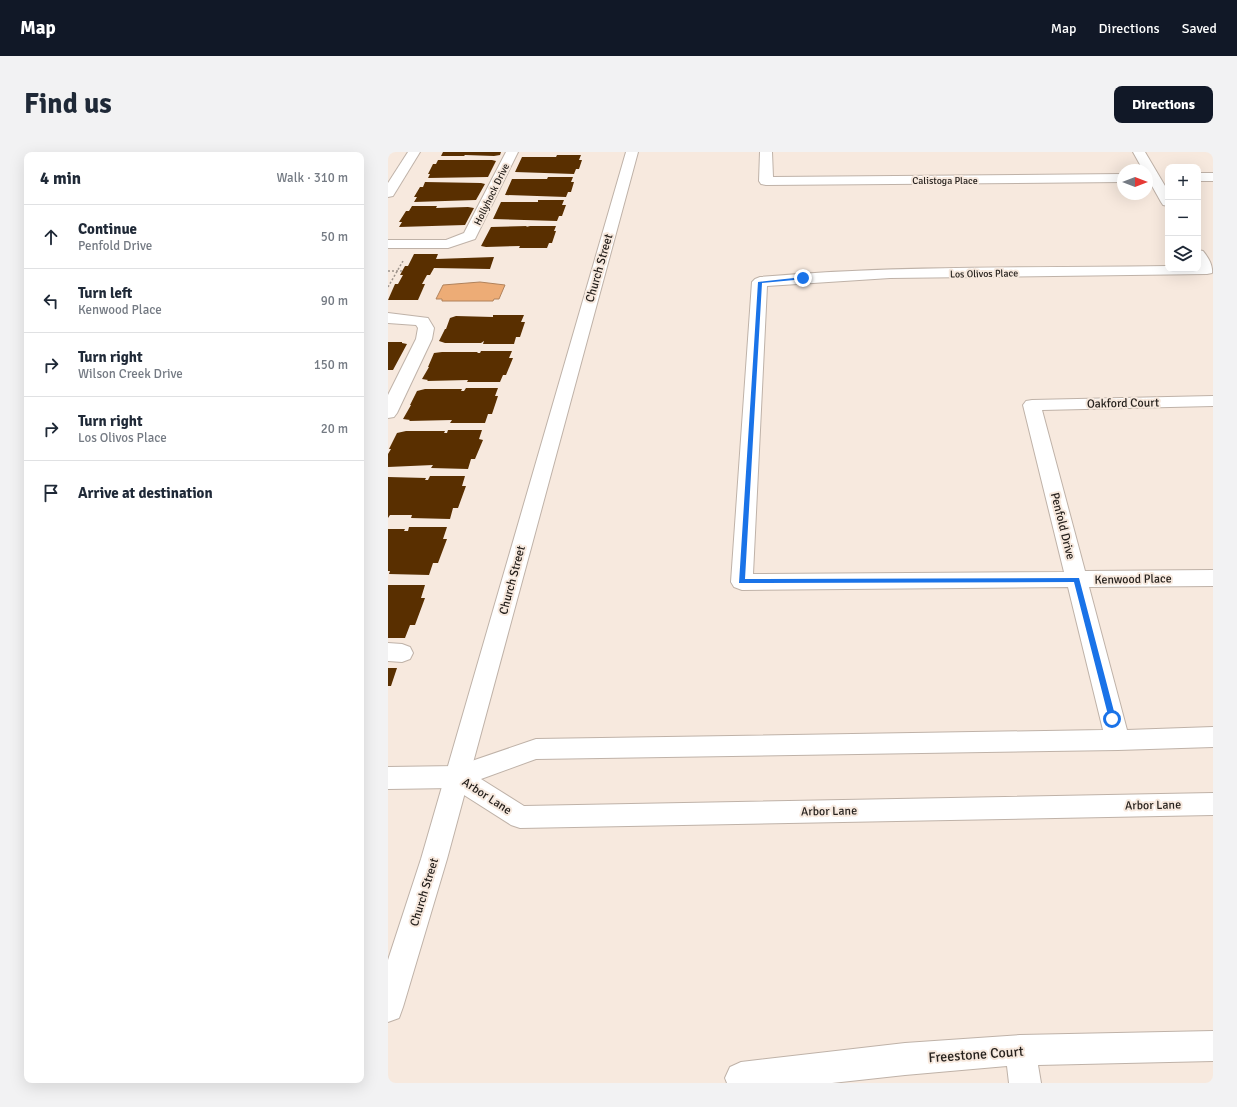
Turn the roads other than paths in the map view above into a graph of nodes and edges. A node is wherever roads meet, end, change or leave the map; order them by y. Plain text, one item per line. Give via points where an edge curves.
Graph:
1 (414, 152) edge
2 (512, 152) edge
3 (632, 152) edge
4 (766, 152) edge
5 (1139, 152) edge
6 (1144, 164) edge
7 (1213, 177) edge
8 (1117, 178) edge
9 (1153, 178) edge
10 (1165, 178) edge
11 (1201, 178) edge
12 (1153, 182) edge
13 (388, 193) edge
14 (1166, 200) edge
15 (388, 244) edge
16 (1201, 259) edge
17 (1201, 270) edge
18 (1165, 271) edge
19 (388, 318) edge
20 (1213, 401) edge
21 (1032, 404) joint
22 (388, 413) edge
23 (1213, 578) edge
24 (1077, 579) junction
25 (742, 582) joint
26 (1213, 737) edge
27 (1118, 740) junction
28 (457, 777) junction
29 (388, 778) edge
30 (1213, 804) edge
31 (388, 1007) edge
32 (1213, 1046) edge
33 (1020, 1050) junction
34 (741, 1078) dead end
35 (1025, 1083) edge

1 - 13 street
2 - 15 street, Hollyhock Drive via 470,236 448,244
3 - 28 street, Church Street
4 - 8 street, Calistoga Place via 766,181
5 - 6 street
7 - 11 street
9 - 10 street
12 - 14 street
16 - 17 street, Los Olivos Place via 1207,270
18 - 25 street, Los Olivos Place via 890,274 760,282
19 - 22 street via 422,321 426,328 424,339
20 - 21 street, Oakford Court
21 - 24 street, Penfold Drive
23 - 24 street, Kenwood Place
24 - 25 street, Kenwood Place
24 - 27 street, Penfold Drive
26 - 27 street, Arbor Lane
27 - 28 street, Arbor Lane via 536,749
28 - 29 street, Arbor Lane
28 - 30 street, Arbor Lane via 520,817
28 - 31 street, Church Street
32 - 33 street, Freestone Court
33 - 34 street, Freestone Court via 905,1059
33 - 35 street

